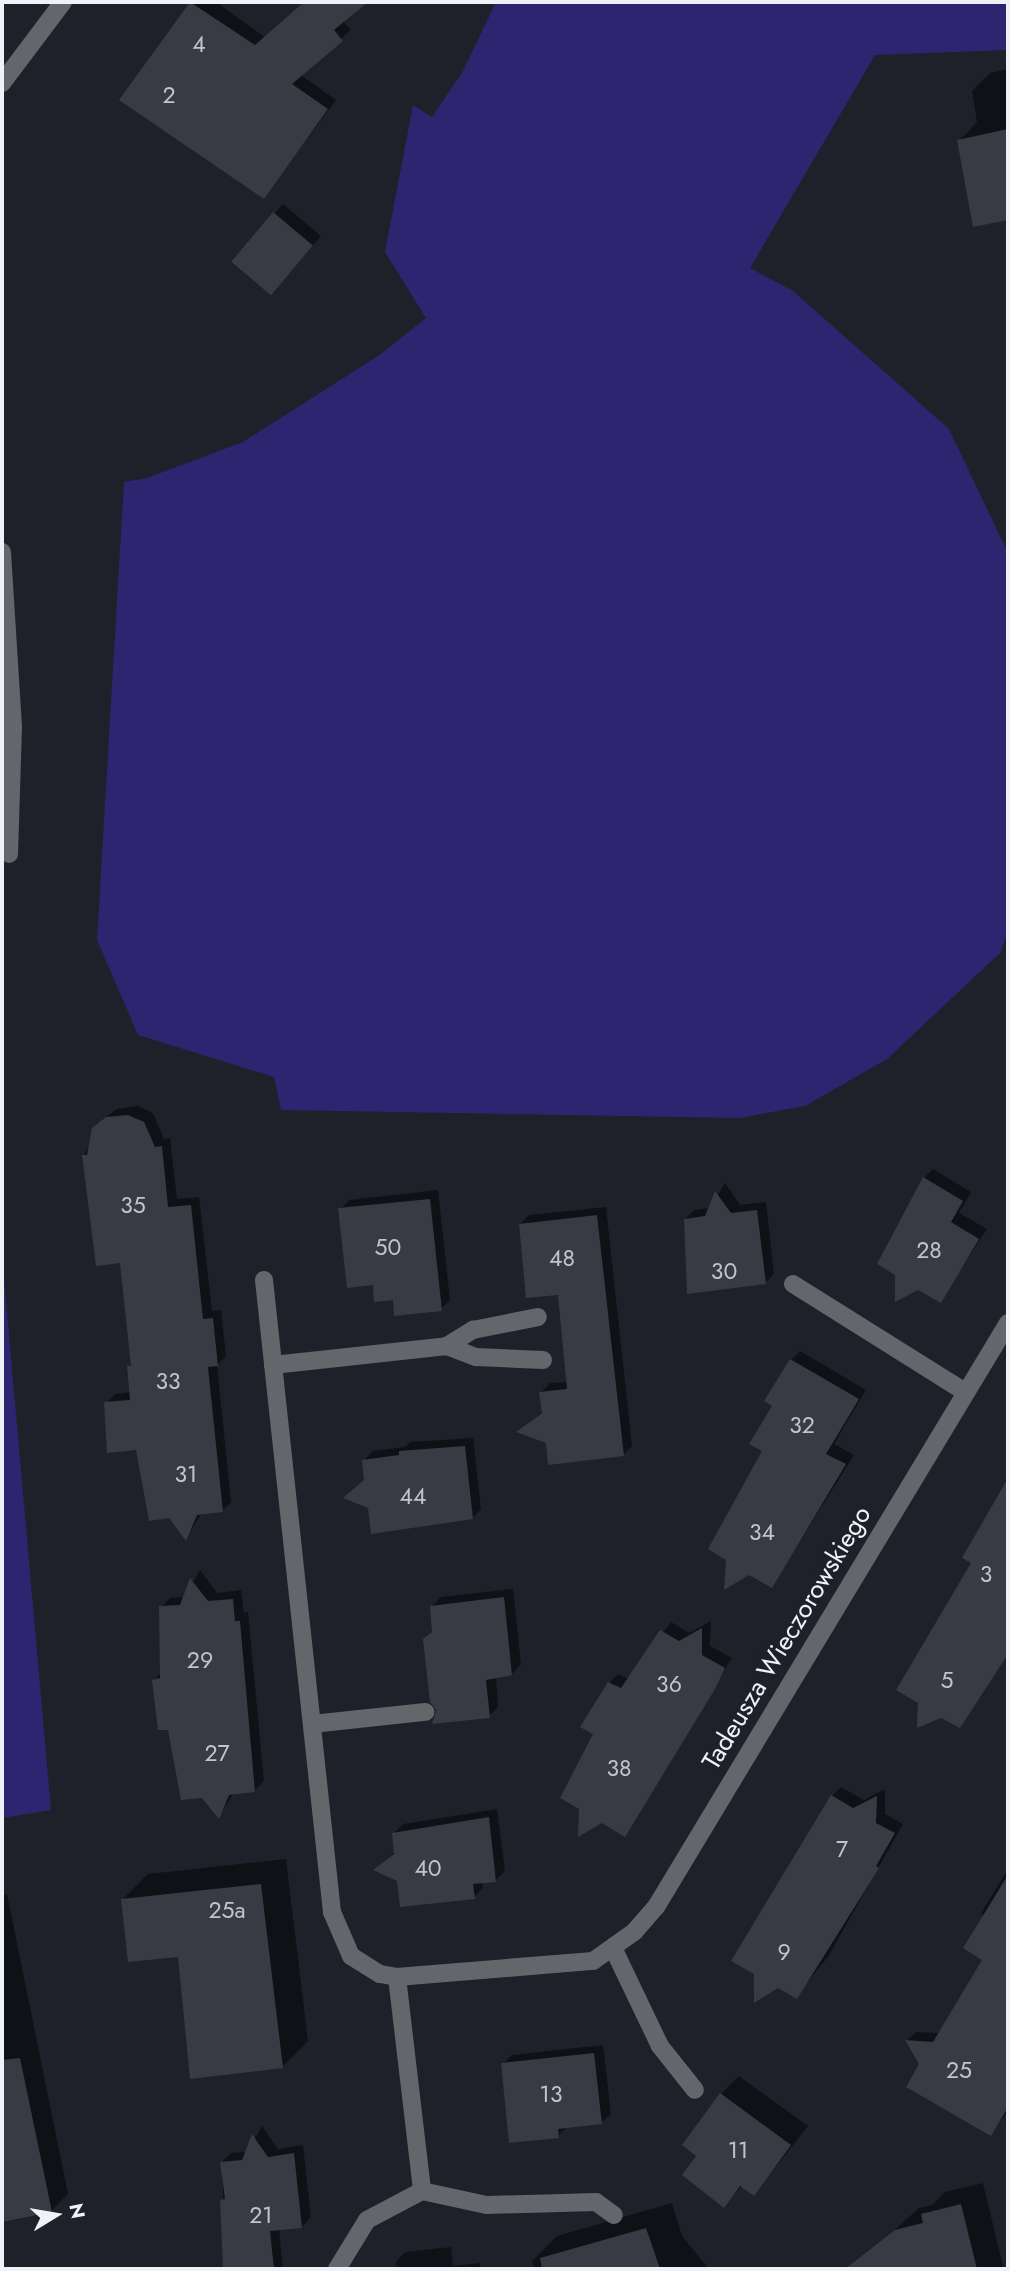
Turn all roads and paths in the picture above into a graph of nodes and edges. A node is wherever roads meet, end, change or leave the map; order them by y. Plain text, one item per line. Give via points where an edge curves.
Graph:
1 (63, 2) edge
2 (2, 83) edge
3 (2, 552) edge
4 (9, 854) dead end
5 (264, 1280) dead end
6 (793, 1284) dead end
7 (538, 1318) dead end
8 (1008, 1323) edge
9 (994, 1345) junction
10 (447, 1346) junction
11 (1008, 1358) edge
12 (543, 1360) dead end
13 (273, 1365) junction
14 (965, 1392) junction
15 (425, 1712) dead end
16 (312, 1724) junction
17 (614, 1950) junction
18 (397, 1977) junction
19 (695, 2090) dead end
20 (422, 2191) junction
21 (614, 2215) dead end
22 (337, 2269) edge

1 - 2 street
3 - 4 street via 13,727
5 - 13 street, Tadeusza Wieczorowskiego
6 - 14 street
7 - 10 street via 473,1330
8 - 9 street, Tadeusza Wieczorowskiego
9 - 11 street
9 - 14 street, Tadeusza Wieczorowskiego
10 - 12 street via 476,1357
10 - 13 street
13 - 16 street, Tadeusza Wieczorowskiego
14 - 17 street, Tadeusza Wieczorowskiego via 656,1907
15 - 16 street
16 - 18 street, Tadeusza Wieczorowskiego via 332,1912 341,1940 351,1956 368,1968
17 - 18 street, Tadeusza Wieczorowskiego via 593,1961
17 - 19 street via 643,2002 660,2046
18 - 20 street
20 - 21 street via 487,2205 596,2202
20 - 22 street via 367,2220

